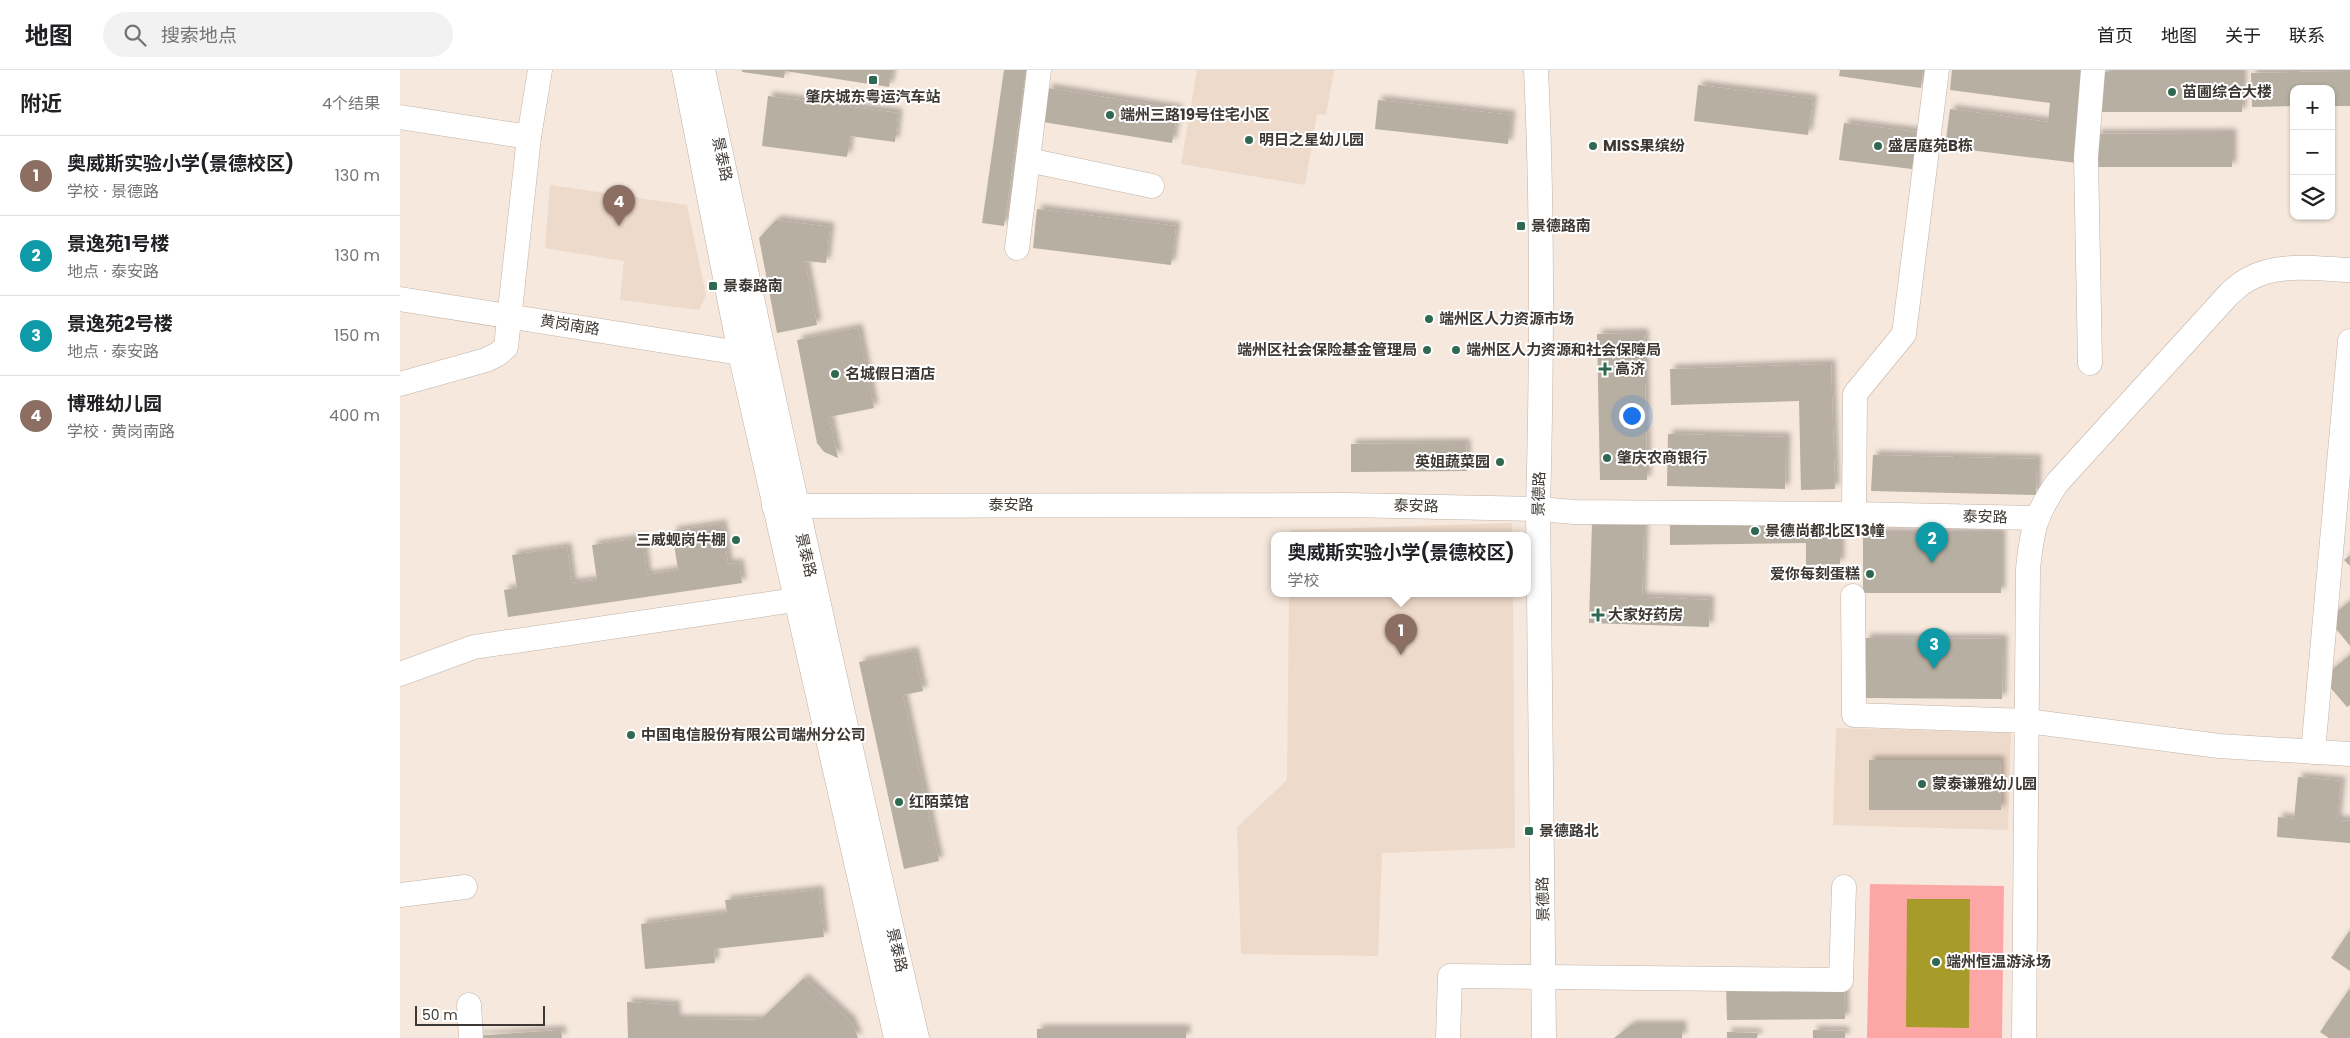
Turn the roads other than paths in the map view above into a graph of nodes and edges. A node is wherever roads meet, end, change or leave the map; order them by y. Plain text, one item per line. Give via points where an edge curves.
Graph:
1 (540, 70) edge
2 (684, 70) edge
3 (703, 70) edge
4 (1039, 70) edge
5 (1536, 70) edge
6 (1552, 70) edge
7 (1937, 70) edge
8 (2093, 70) edge
9 (400, 117) edge
10 (529, 137) junction
11 (1028, 160) junction
12 (1152, 186) dead end
13 (1018, 248) dead end
14 (2350, 270) edge
15 (400, 298) edge
16 (509, 315) junction
17 (2350, 341) edge
18 (740, 353) junction
19 (2090, 363) dead end
20 (400, 384) edge
21 (785, 506) junction
22 (1544, 509) junction
23 (1854, 514) junction
24 (2036, 518) junction
25 (1853, 596) dead end
26 (795, 600) junction
27 (400, 674) edge
28 (2028, 721) junction
29 (2313, 752) junction
30 (2350, 754) edge
31 (465, 887) dead end
32 (1844, 887) dead end
33 (400, 895) edge
34 (1550, 979) junction
35 (470, 1006) dead end
36 (471, 1038) edge
37 (896, 1038) edge
38 (918, 1038) edge
39 (1448, 1038) edge
40 (1544, 1038) edge
41 (1557, 1038) edge
42 (2024, 1038) edge

1 - 10 street
2 - 18 street
3 - 21 street, 景泰路
4 - 11 street
5 - 22 street, 景德路 via 1541,180 1540,418
6 - 22 street, 景德路
7 - 23 street via 1904,334 1855,394
8 - 19 street via 2086,157
9 - 10 street
10 - 16 street
11 - 12 street
11 - 13 street
14 - 24 street via 2297,268 2269,271 2250,278 2230,293 2057,483
15 - 16 street, 黄岗南路
16 - 18 street, 黄岗南路
16 - 20 street via 506,347 498,354
17 - 29 street
18 - 21 street
21 - 22 street, 泰安路 via 1345,505
21 - 26 street
21 - 38 street, 景泰路
22 - 23 street, 泰安路 via 1574,512
22 - 34 street, 景德路
23 - 24 street, 泰安路
24 - 28 street via 2028,569
25 - 28 street via 1854,715
26 - 27 street via 474,647
26 - 37 street
28 - 29 street via 2219,746
28 - 42 street
29 - 30 street
31 - 33 street
32 - 34 street via 1840,980
34 - 39 street via 1450,976
34 - 40 street, 景德路
34 - 41 street, 景德路
35 - 36 street

